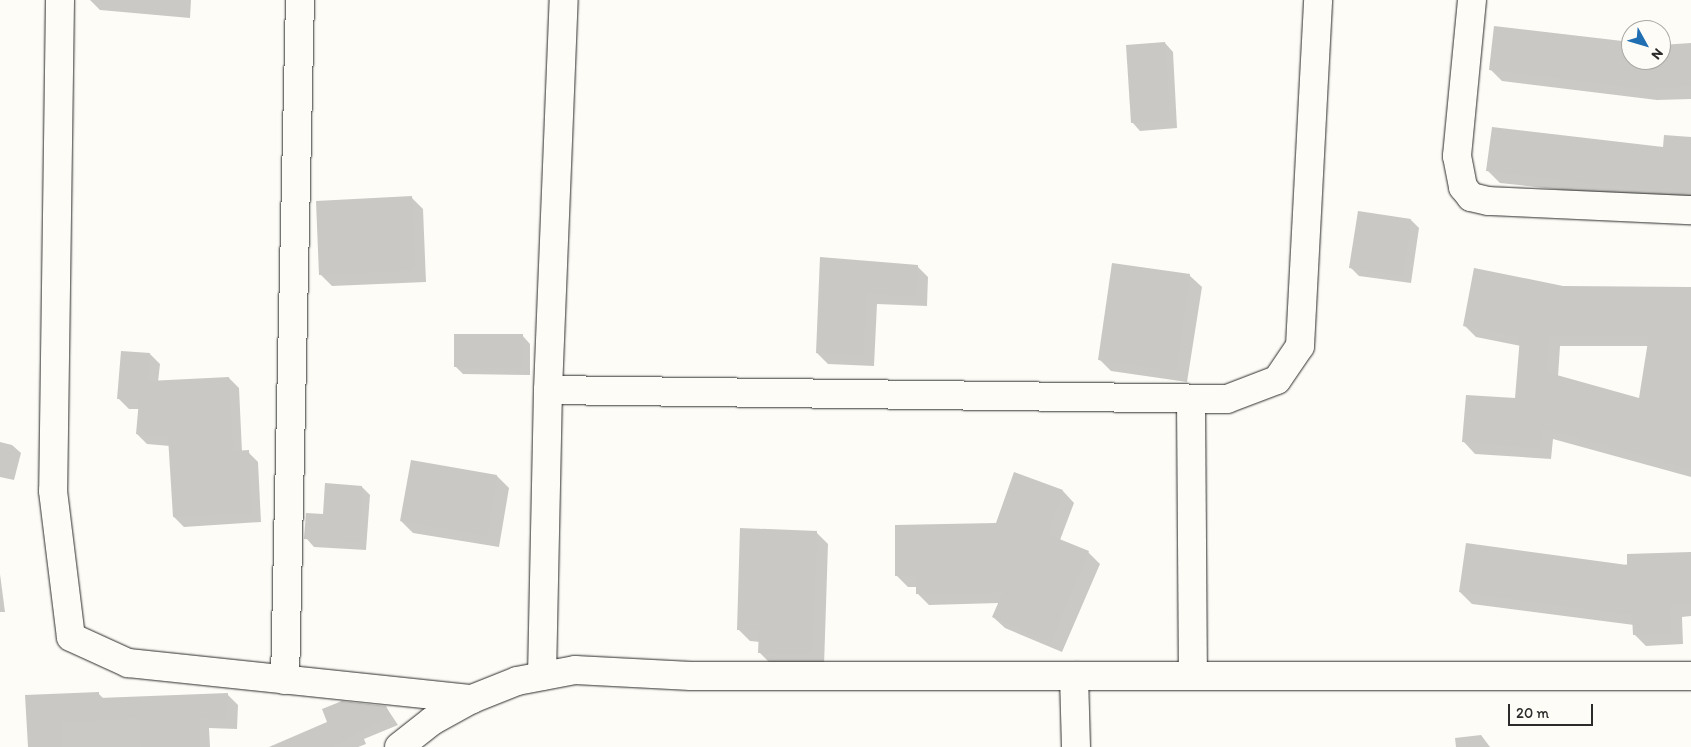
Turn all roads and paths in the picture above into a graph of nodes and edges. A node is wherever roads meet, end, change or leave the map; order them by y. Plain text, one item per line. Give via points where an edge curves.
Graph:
1 (60, 0) edge
2 (300, 0) edge
3 (564, 0) edge
4 (1318, 0) edge
5 (1472, 0) edge
6 (1691, 210) edge
7 (548, 390) junction
8 (1191, 399) junction
9 (542, 676) junction
10 (1074, 676) junction
11 (1192, 676) junction
12 (1691, 676) edge
13 (285, 680) junction
14 (472, 699) junction
15 (399, 747) edge
16 (1076, 747) edge

1 - 13 street via 53,491 71,637 128,663
2 - 13 street
3 - 7 street
4 - 8 street via 1300,346 1277,380 1227,400
5 - 6 street via 1457,156 1463,187 1472,197 1489,202
7 - 8 street
7 - 9 street
8 - 11 street
9 - 10 street via 575,670 691,676
9 - 14 street via 517,681
10 - 11 street
10 - 16 street
11 - 12 street
13 - 14 street
14 - 15 street via 432,721

